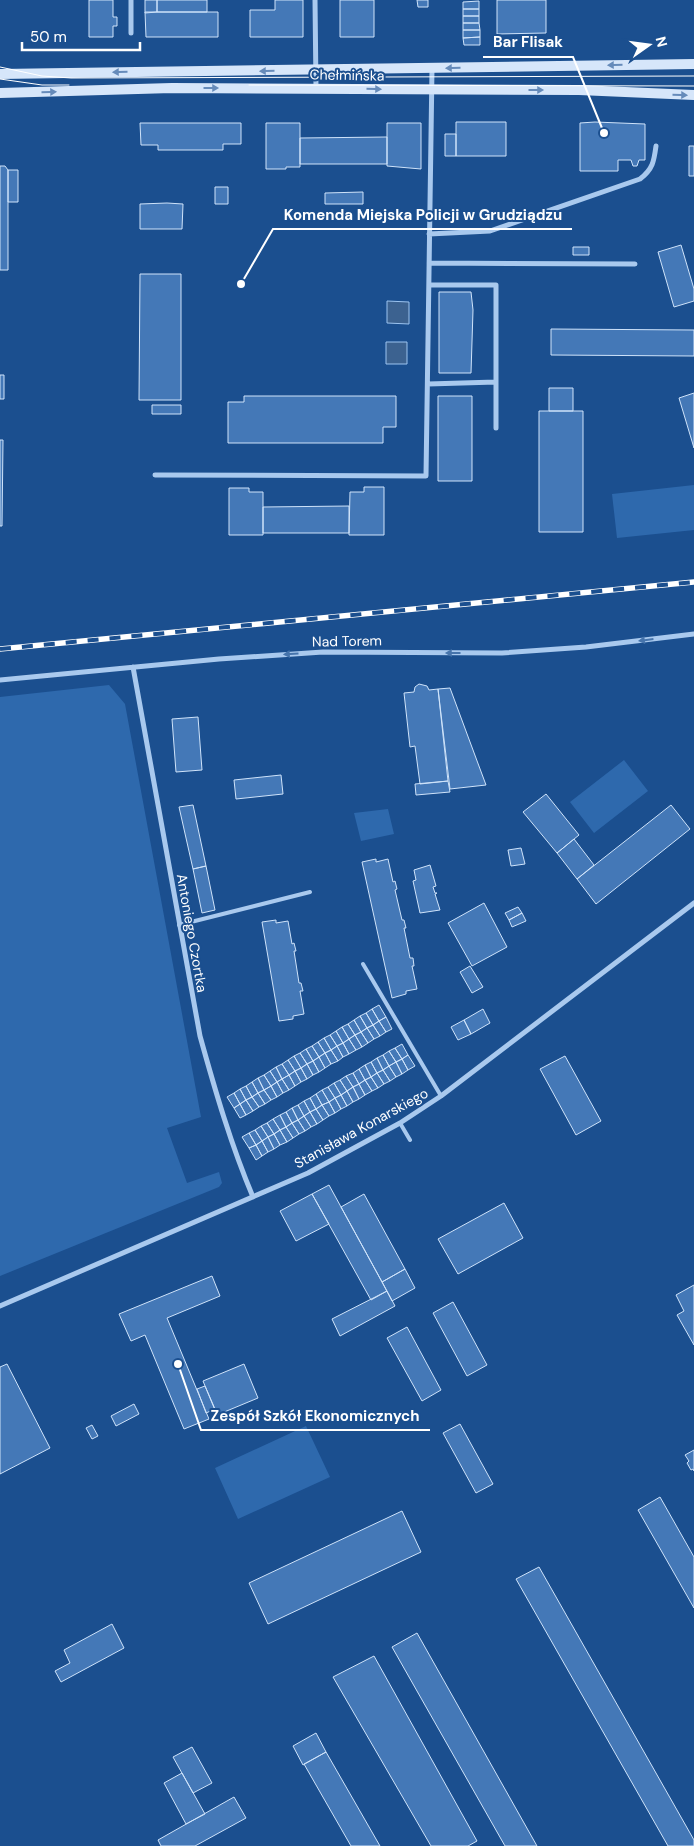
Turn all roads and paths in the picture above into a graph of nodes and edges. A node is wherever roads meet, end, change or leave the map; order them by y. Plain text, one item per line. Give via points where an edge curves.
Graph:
1 (131, 0) edge
2 (315, 0) edge
3 (131, 33) dead end
4 (694, 64) edge
5 (432, 69) junction
6 (315, 70) junction
7 (0, 74) edge
8 (316, 88) junction
9 (431, 90) junction
10 (0, 93) edge
11 (694, 95) edge
12 (656, 146) dead end
13 (430, 234) junction
14 (429, 263) junction
15 (635, 264) dead end
16 (429, 285) junction
17 (496, 382) junction
18 (428, 384) junction
19 (496, 428) dead end
20 (155, 475) dead end
21 (694, 634) edge
22 (133, 667) junction
23 (0, 680) edge
24 (310, 892) dead end
25 (694, 904) edge
26 (179, 925) junction
27 (363, 964) dead end
28 (441, 1096) junction
29 (400, 1123) junction
30 (410, 1140) dead end
31 (253, 1197) junction
32 (0, 1306) edge

1 - 3 street
2 - 6 street
4 -> 5 main road, Chełmińska
5 - 6 main road, Chełmińska
5 - 9 street
6 -> 7 main road, Chełmińska
6 - 8 street
8 -> 9 main road, Chełmińska
10 -> 8 main road, Chełmińska
9 -> 11 main road, Chełmińska via 579,90
9 - 13 street
12 - 13 street via 653,165 640,179 490,231
13 - 14 street
14 - 15 street
14 - 16 street
16 - 17 street via 496,285
16 - 18 street
17 - 18 street
17 - 19 street
18 - 20 street via 426,476
21 -> 22 street, Nad Torem via 502,653 323,652
22 - 23 street, Nad Torem
22 - 26 street, Antoniego Czortka
24 - 26 lane
25 - 28 street, Stanisława Konarskiego
26 - 31 street, Antoniego Czortka via 202,1044 226,1124
27 - 28 lane
28 - 29 street, Stanisława Konarskiego
29 - 30 lane
29 - 31 street, Stanisława Konarskiego via 308,1173
31 - 32 street, Stanisława Konarskiego

